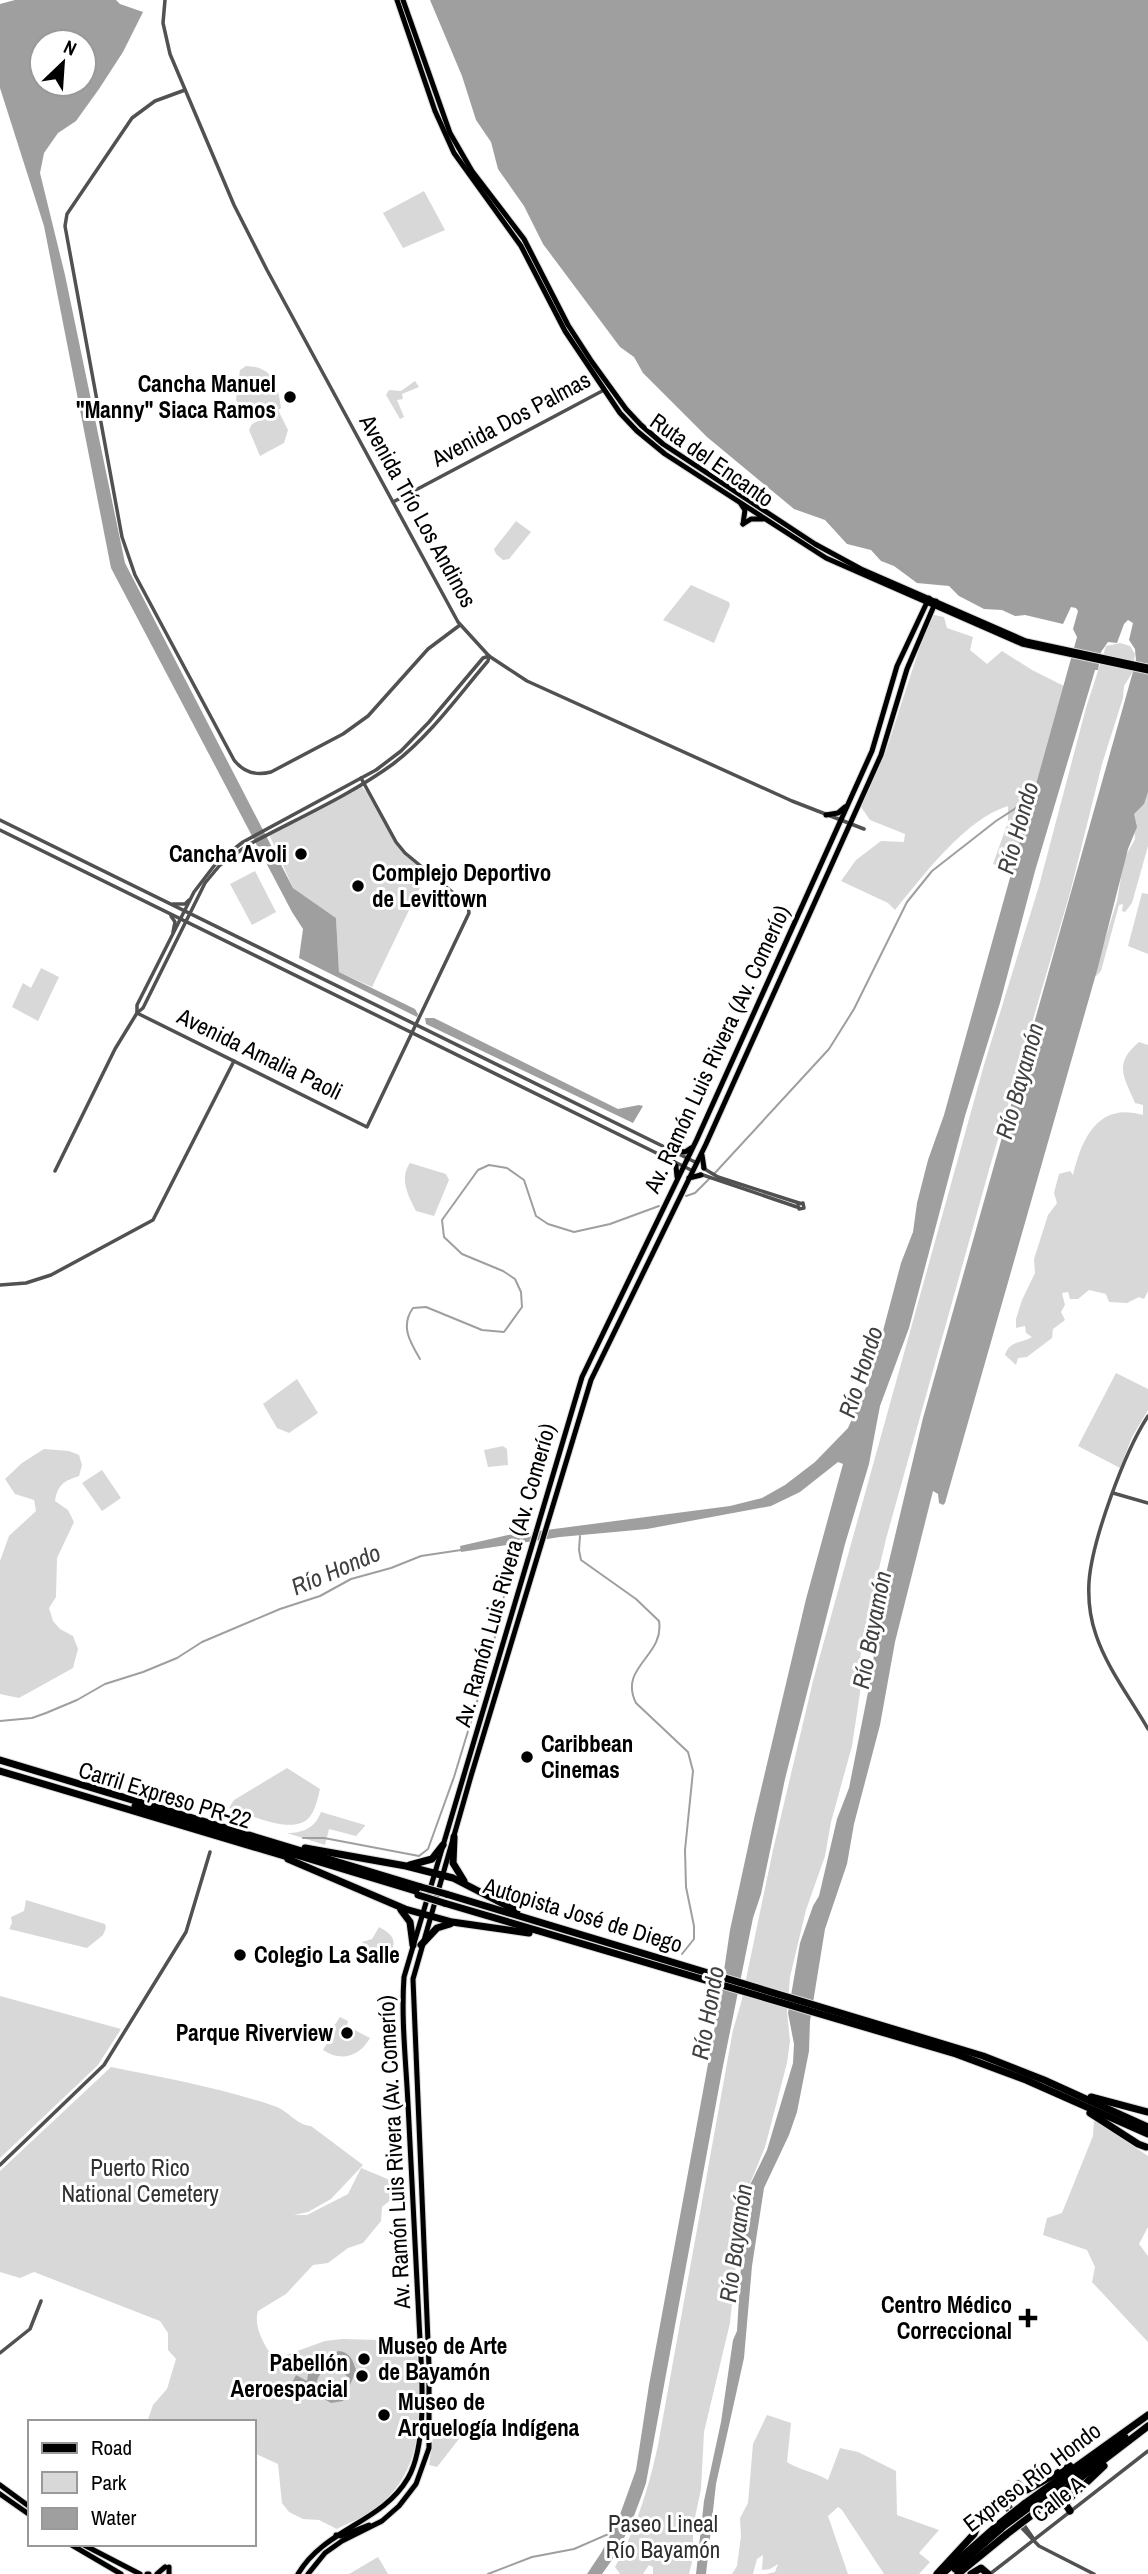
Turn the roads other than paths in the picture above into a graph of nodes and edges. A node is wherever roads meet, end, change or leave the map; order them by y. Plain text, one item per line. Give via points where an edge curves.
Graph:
1 (165, 0) edge
2 (397, 0) edge
3 (403, 0) edge
4 (185, 90) junction
5 (606, 388) junction
6 (735, 499) junction
7 (393, 502) junction
8 (771, 522) junction
9 (914, 597) junction
10 (928, 600) junction
11 (935, 603) junction
12 (943, 610) junction
13 (930, 616) junction
14 (918, 622) junction
15 (460, 625) junction
16 (1063, 651) junction
17 (489, 656) junction
18 (1148, 669) edge
19 (363, 780) junction
20 (849, 802) junction
21 (826, 815) junction
22 (0, 820) edge
23 (840, 821) junction
24 (281, 824) junction
25 (850, 824) junction
26 (0, 830) edge
27 (864, 830) dead end
28 (192, 901) junction
29 (170, 904) junction
30 (163, 911) junction
31 (187, 912) junction
32 (183, 920) junction
33 (205, 920) junction
34 (198, 928) junction
35 (172, 936) junction
36 (178, 936) junction
37 (137, 1013) junction
38 (417, 1025) junction
39 (413, 1033) junction
40 (234, 1061) junction
41 (695, 1143) junction
42 (703, 1149) junction
43 (672, 1150) junction
44 (688, 1158) junction
45 (672, 1161) junction
46 (696, 1162) junction
47 (683, 1166) junction
48 (55, 1171) dead end
49 (692, 1171) junction
50 (708, 1175) junction
51 (688, 1178) junction
52 (677, 1179) junction
53 (798, 1205) dead end
54 (0, 1285) edge
55 (1148, 1416) edge
56 (1113, 1493) junction
57 (1148, 1503) edge
58 (535, 1551) junction
59 (1148, 1729) edge
60 (0, 1763) edge
61 (0, 1771) edge
62 (454, 1837) junction
63 (267, 1840) junction
64 (443, 1845) junction
65 (264, 1850) junction
66 (210, 1852) dead end
67 (406, 1866) junction
68 (439, 1874) junction
69 (467, 1884) junction
70 (420, 1891) junction
71 (445, 1899) junction
72 (395, 1906) junction
73 (426, 1915) junction
74 (460, 1924) junction
75 (582, 1939) junction
76 (599, 1940) junction
77 (417, 1945) junction
78 (690, 1973) junction
79 (1043, 2083) junction
80 (1148, 2112) edge
81 (1148, 2127) edge
82 (1148, 2134) edge
83 (1146, 2150) edge
84 (0, 2165) edge
85 (41, 2301) dead end
86 (0, 2353) edge
87 (1148, 2417) edge
88 (1148, 2426) edge
89 (1118, 2450) junction
90 (1148, 2451) edge
91 (1087, 2458) junction
92 (1018, 2484) joint
93 (0, 2485) edge
94 (0, 2494) edge
95 (1000, 2497) junction
96 (1027, 2510) junction
97 (28, 2511) edge
98 (1070, 2511) junction
99 (977, 2519) joint
100 (376, 2524) junction
101 (1003, 2528) junction
102 (336, 2535) junction
103 (1034, 2540) junction
104 (73, 2546) edge
105 (86, 2546) edge
106 (324, 2555) junction
107 (167, 2569) edge
108 (121, 2574) edge
109 (139, 2574) edge
110 (158, 2574) edge
111 (298, 2574) edge
112 (308, 2574) edge
113 (940, 2574) edge
114 (949, 2574) edge
115 (958, 2574) edge
116 (971, 2574) edge
117 (989, 2574) edge
118 (1094, 2574) edge

1 - 4 street, Avenida Trío Los Andinos via 165,37
2 - 5 main road, Ruta del Encanto via 448,141 522,246 565,331
3 - 5 main road, Ruta del Encanto via 450,133 524,239
4 - 7 street, Avenida Trío Los Andinos via 239,216
4 - 15 street via 147,106 132,118 68,214 65,226 122,537 135,575 234,760 239,767 260,775 368,716 428,649
5 - 6 main road, Ruta del Encanto via 624,417 650,442
5 - 7 street, Avenida Dos Palmas
5 - 10 main road, Ruta del Encanto via 640,425 691,464 834,556
6 - 8 main road, Ruta del Encanto
6 - 8 main road via 745,510 743,524 757,518
7 - 15 street, Avenida Trío Los Andinos
8 - 9 main road, Ruta del Encanto via 836,563
9 - 10 main road, Ruta del Encanto
9 - 14 main road via 921,605
10 - 11 main road, Ruta del Encanto
10 - 14 main road, Av. Ramón Luis Rivera (Av. Comerío)
11 - 12 main road, Ruta del Encanto
11 - 13 main road, Av. Ramón Luis Rivera (Av. Comerío)
11 - 16 main road, Ruta del Encanto via 1026,641
12 - 13 main road
12 - 16 main road, Ruta del Encanto via 1022,644
13 - 25 main road, Av. Ramón Luis Rivera (Av. Comerío) via 906,669 881,755
14 - 20 main road, Av. Ramón Luis Rivera (Av. Comerío) via 897,666 872,751
15 - 17 street, Avenida Trío Los Andinos
16 - 18 main road, Ruta del Encanto
17 - 19 street via 401,751
17 - 21 street, Avenida Trío Los Andinos via 527,681
19 - 24 street
19 - 38 street via 405,853 468,905 469,913
20 - 21 main road via 841,811
20 - 23 main road, Av. Ramón Luis Rivera (Av. Comerío)
21 - 23 street, Avenida Trío Los Andinos
22 - 29 street
23 - 25 street, Avenida Trío Los Andinos
23 - 41 main road, Av. Ramón Luis Rivera (Av. Comerío)
24 - 28 street via 233,854
24 - 28 street via 243,842 217,862
25 - 27 street, Avenida Trío Los Andinos
25 - 42 main road, Av. Ramón Luis Rivera (Av. Comerío)
26 - 30 street
28 - 29 street
28 - 31 street
28 - 33 street
29 - 31 street
30 - 32 street
30 - 35 street via 175,922
31 - 32 street
31 - 33 street
32 - 34 street
32 - 35 street
32 - 36 street
33 - 38 street
34 - 36 street via 188,926
34 - 39 street
35 - 37 street
36 - 37 street
37 - 40 street, Avenida Amalia Paoli
37 - 48 street
38 - 39 street
38 - 43 street
39 - 40 street, Avenida Amalia Paoli via 367,1126
39 - 45 street
40 - 54 street via 153,1220 51,1275
41 - 43 main road via 685,1152
41 - 44 main road, Av. Ramón Luis Rivera (Av. Comerío)
42 - 46 main road, Av. Ramón Luis Rivera (Av. Comerío)
42 - 50 main road
43 - 44 street
44 - 46 street
44 - 47 main road, Av. Ramón Luis Rivera (Av. Comerío)
45 - 47 street
45 - 52 main road
46 - 49 main road, Av. Ramón Luis Rivera (Av. Comerío)
46 - 50 street
47 - 49 street
47 - 52 main road, Av. Ramón Luis Rivera (Av. Comerío)
49 - 50 street
49 - 51 main road, Av. Ramón Luis Rivera (Av. Comerío)
50 - 51 main road
50 - 53 street
51 - 58 main road, Av. Ramón Luis Rivera (Av. Comerío) via 598,1362
52 - 58 main road, Av. Ramón Luis Rivera (Av. Comerío) via 589,1358
55 - 56 street
56 - 57 street
56 - 59 street via 1093,1558 1090,1609 1103,1653
58 - 62 main road, Av. Ramón Luis Rivera (Av. Comerío)
58 - 64 main road, Av. Ramón Luis Rivera (Av. Comerío)
60 - 63 highway, Autopista José de Diego
60 - 70 highway, Carril Expreso PR-22
61 - 65 highway, Autopista José de Diego
62 - 68 main road, Av. Ramón Luis Rivera (Av. Comerío)
62 - 69 highway via 453,1863
63 - 67 highway
63 - 70 highway, Autopista José de Diego
64 - 67 highway via 428,1861
64 - 68 main road, Av. Ramón Luis Rivera (Av. Comerío)
65 - 70 highway, Autopista José de Diego
65 - 72 highway
66 - 84 street via 186,1932 104,2065
67 - 68 highway
68 - 69 highway
68 - 73 main road, Av. Ramón Luis Rivera (Av. Comerío)
69 - 75 highway via 504,1905 565,1925
70 - 71 highway, Autopista José de Diego, bridge
71 - 75 highway, Autopista José de Diego
71 - 76 highway
71 - 78 highway
72 - 73 highway
72 - 77 highway via 410,1922
73 - 74 highway
73 - 77 main road, Av. Ramón Luis Rivera (Av. Comerío)
74 - 75 highway via 517,1930 562,1942
74 - 77 highway via 439,1927
75 - 76 highway, Autopista José de Diego
75 - 78 highway, Autopista José de Diego
76 - 78 highway, Autopista José de Diego
77 - 100 main road, Av. Ramón Luis Rivera (Av. Comerío) via 413,1991 431,2434 416,2484
77 - 102 main road, Av. Ramón Luis Rivera (Av. Comerío) via 403,1991 420,2346 420,2446 407,2479 391,2499
78 - 79 highway, Autopista José de Diego via 883,2029
79 - 80 highway
79 - 81 highway, Autopista José de Diego
79 - 82 highway, Autopista José de Diego
79 - 83 highway
85 - 86 street via 30,2329
87 - 91 highway, Expreso Río Hondo
87 - 96 highway
88 - 89 highway, Expreso Río Hondo
89 - 96 highway, Expreso Río Hondo
89 - 98 highway via 1067,2501
90 - 98 street, Calle A
91 - 92 highway via 1027,2490
91 - 96 highway, Expreso Río Hondo
92 - 95 street
93 - 97 main road
94 - 97 main road
95 - 99 street
95 - 103 street
96 - 101 highway, Expreso Río Hondo, bridge
96 - 101 highway, Expreso Río Hondo, bridge
98 - 103 street, Calle A
99 - 113 highway via 975,2532
100 - 102 main road
100 - 106 main road, Av. Ramón Luis Rivera (Av. Comerío)
101 - 113 highway, Expreso Río Hondo
101 - 114 highway
101 - 115 highway, Expreso Río Hondo
102 - 106 main road
102 - 111 main road, Av. Ramón Luis Rivera (Av. Comerío)
103 - 117 street, Calle A
103 - 118 street
104 - 108 main road
105 - 109 main road
106 - 112 main road, Av. Ramón Luis Rivera (Av. Comerío)
107 - 110 main road
116 - 117 highway via 981,2568

